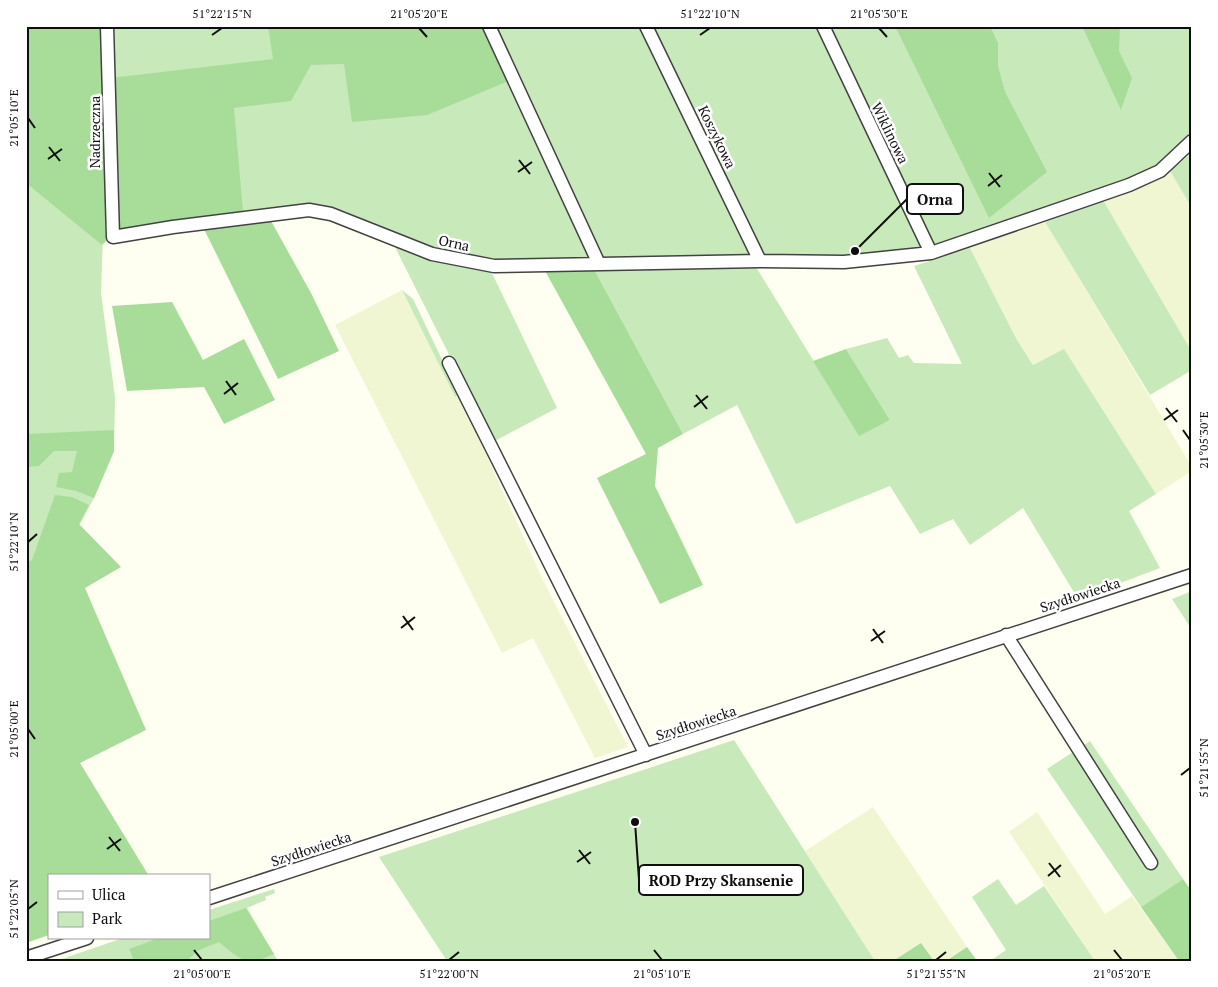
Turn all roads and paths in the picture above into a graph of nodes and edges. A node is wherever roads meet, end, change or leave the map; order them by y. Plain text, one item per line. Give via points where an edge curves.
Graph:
1 (107, 26) edge
2 (488, 26) edge
3 (646, 26) edge
4 (822, 26) edge
5 (1192, 141) edge
6 (113, 237) joint
7 (931, 252) junction
8 (760, 261) junction
9 (599, 264) junction
10 (449, 363) dead end
11 (1192, 574) edge
12 (1006, 635) junction
13 (646, 755) junction
14 (1152, 863) dead end
15 (210, 898) edge
16 (81, 940) edge
17 (26, 958) edge

1 - 6 street, Nadrzeczna
2 - 9 street
3 - 8 street, Koszykowa
4 - 7 street, Wiklinowa
5 - 7 street, Orna via 1160,171 1129,185
6 - 9 street, Orna via 309,210 331,214 432,254 485,264
7 - 8 street, Orna via 844,262
8 - 9 street, Orna
10 - 13 street
11 - 12 street, Szydłowiecka
12 - 13 street, Szydłowiecka
12 - 14 street
13 - 15 street, Szydłowiecka
16 - 17 street

